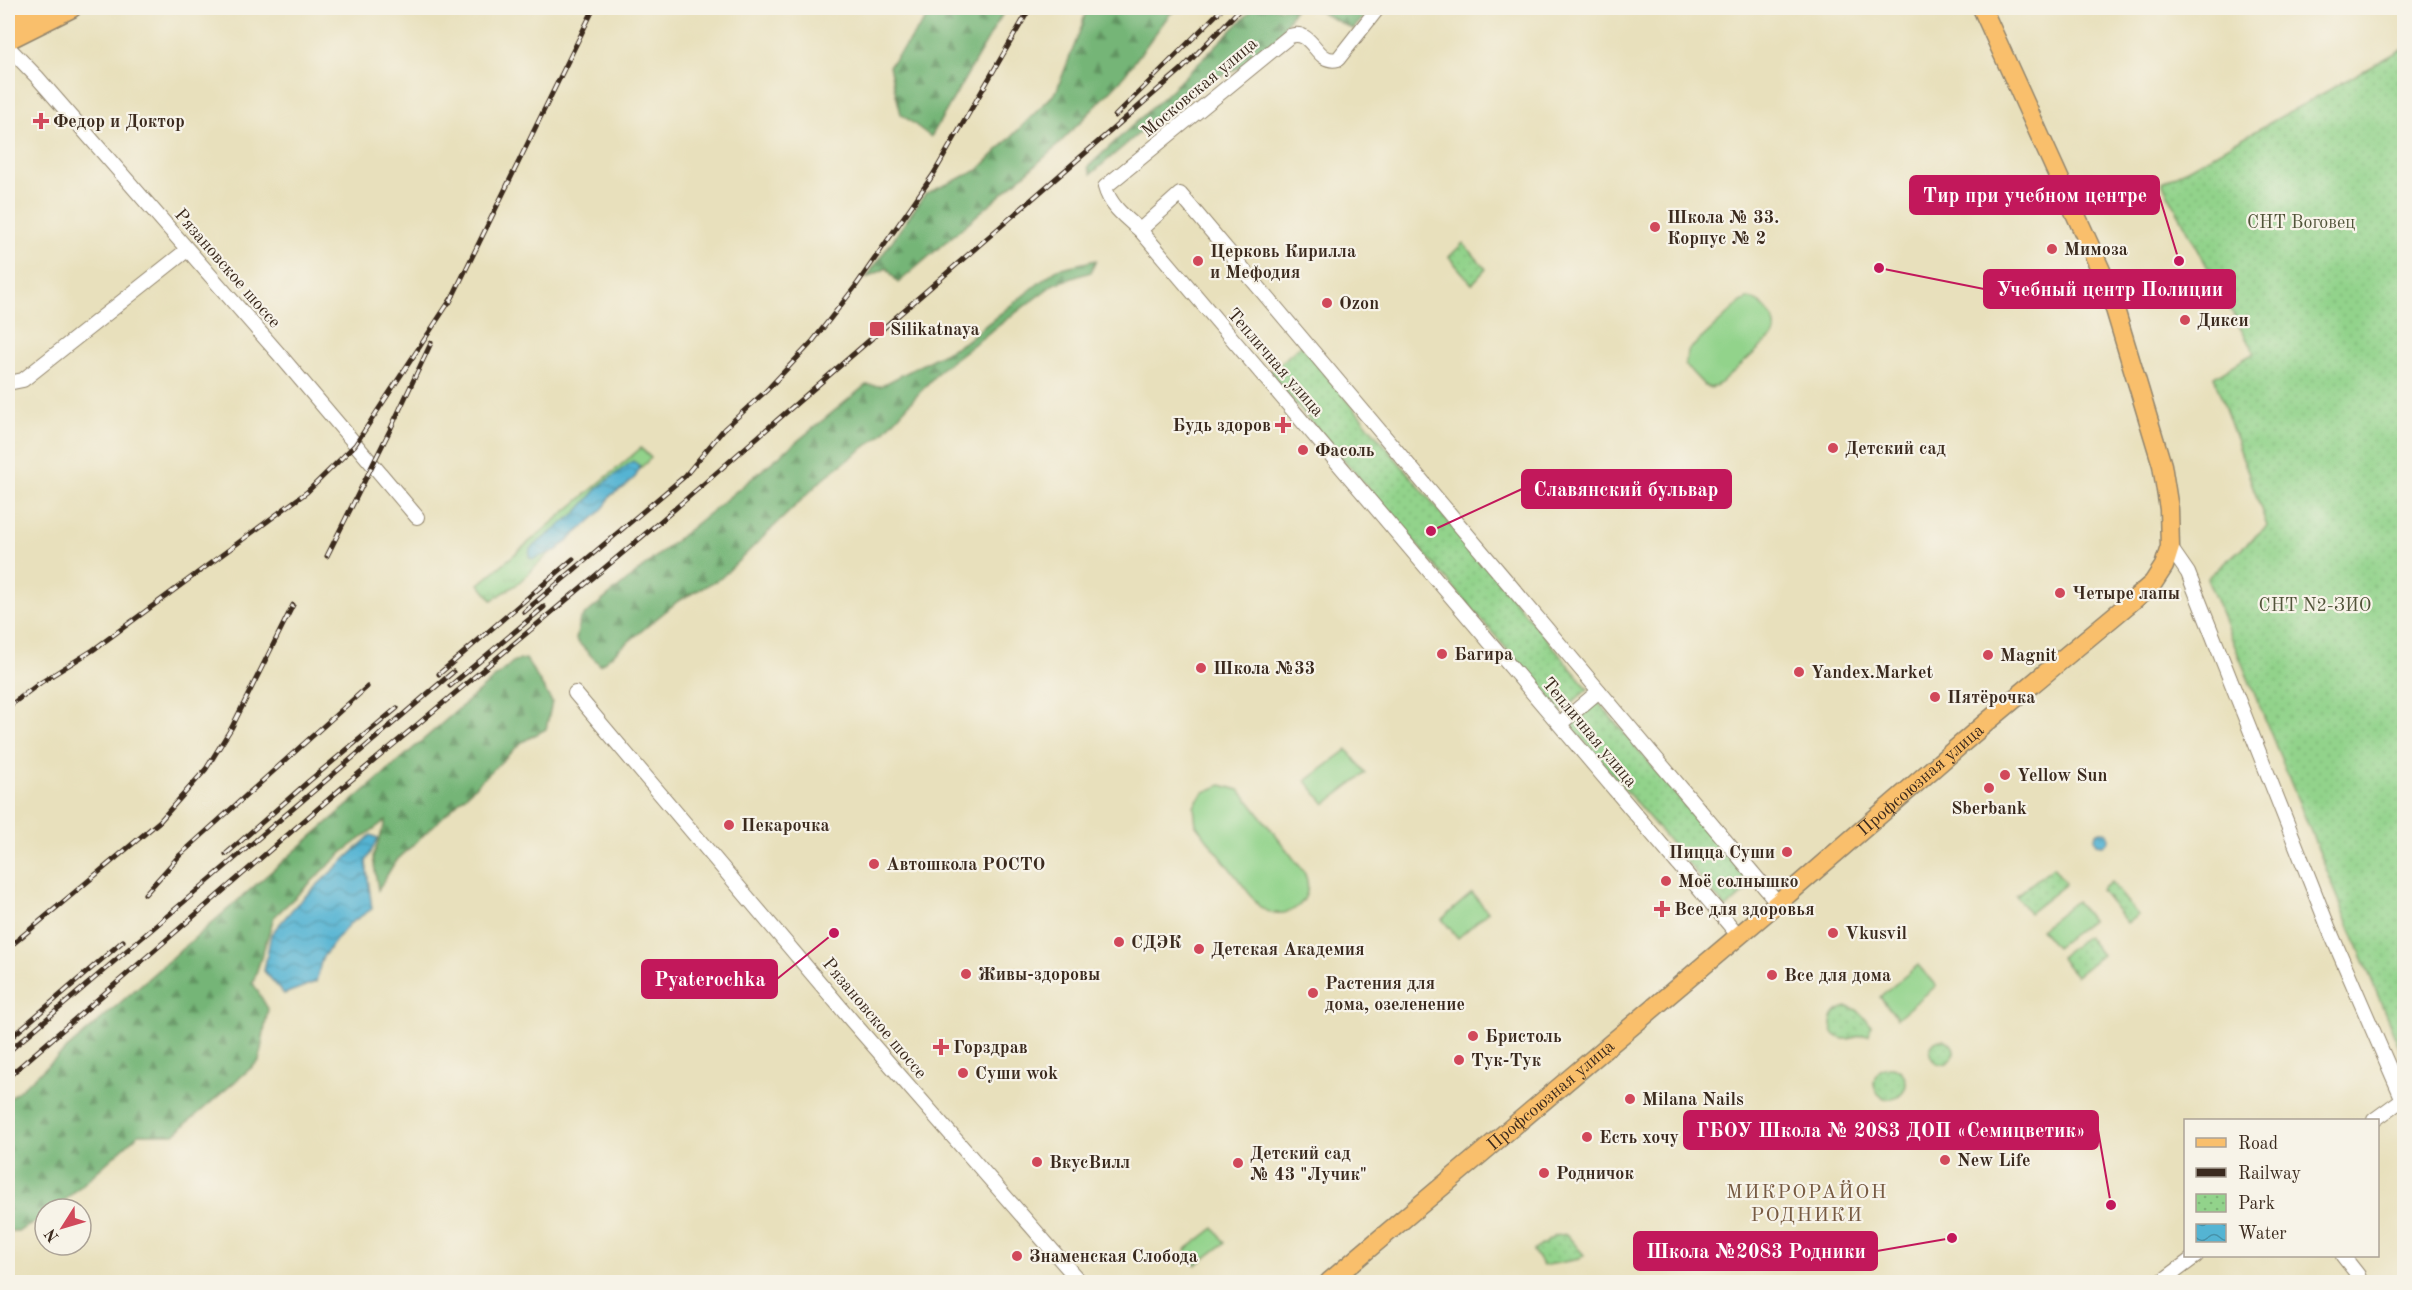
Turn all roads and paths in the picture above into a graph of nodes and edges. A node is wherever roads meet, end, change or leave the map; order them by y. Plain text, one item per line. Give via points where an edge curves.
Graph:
1 (43, 8) edge
2 (72, 8) edge
3 (1378, 8) edge
4 (1982, 8) edge
5 (8, 26) edge
6 (8, 40) edge
7 (8, 47) edge
8 (1140, 230) junction
9 (187, 250) junction
10 (8, 383) edge
11 (417, 517) dead end
12 (2170, 547) junction
13 (1599, 691) junction
14 (574, 693) dead end
15 (1560, 724) junction
16 (1778, 903) junction
17 (1739, 936) junction
18 (2404, 1100) edge
19 (2376, 1119) edge
20 (2195, 1257) edge
21 (2344, 1257) edge
22 (1080, 1282) edge
23 (1329, 1282) edge
24 (2161, 1282) edge
25 (2360, 1282) edge

1 - 5 main road
2 - 6 main road
3 - 8 street, Московская улица via 1338,59 1323,58 1304,35 1290,36 1105,187 1108,198
4 - 12 main road, Профсоюзная улица via 2108,286 2162,465
7 - 9 street, Рязановское шоссе
8 - 13 street, Тепличная улица via 1180,194
8 - 15 street, Тепличная улица
9 - 10 street via 23,380
9 - 11 street, Рязановское шоссе
12 - 16 main road, Профсоюзная улица via 2153,583
12 - 18 street via 2188,573 2329,929
13 - 15 street
13 - 16 street, Тепличная улица
14 - 22 street, Рязановское шоссе
15 - 17 street, Тепличная улица
16 - 17 main road, Профсоюзная улица
17 - 23 main road, Профсоюзная улица
18 - 19 street
20 - 24 street
21 - 25 street

